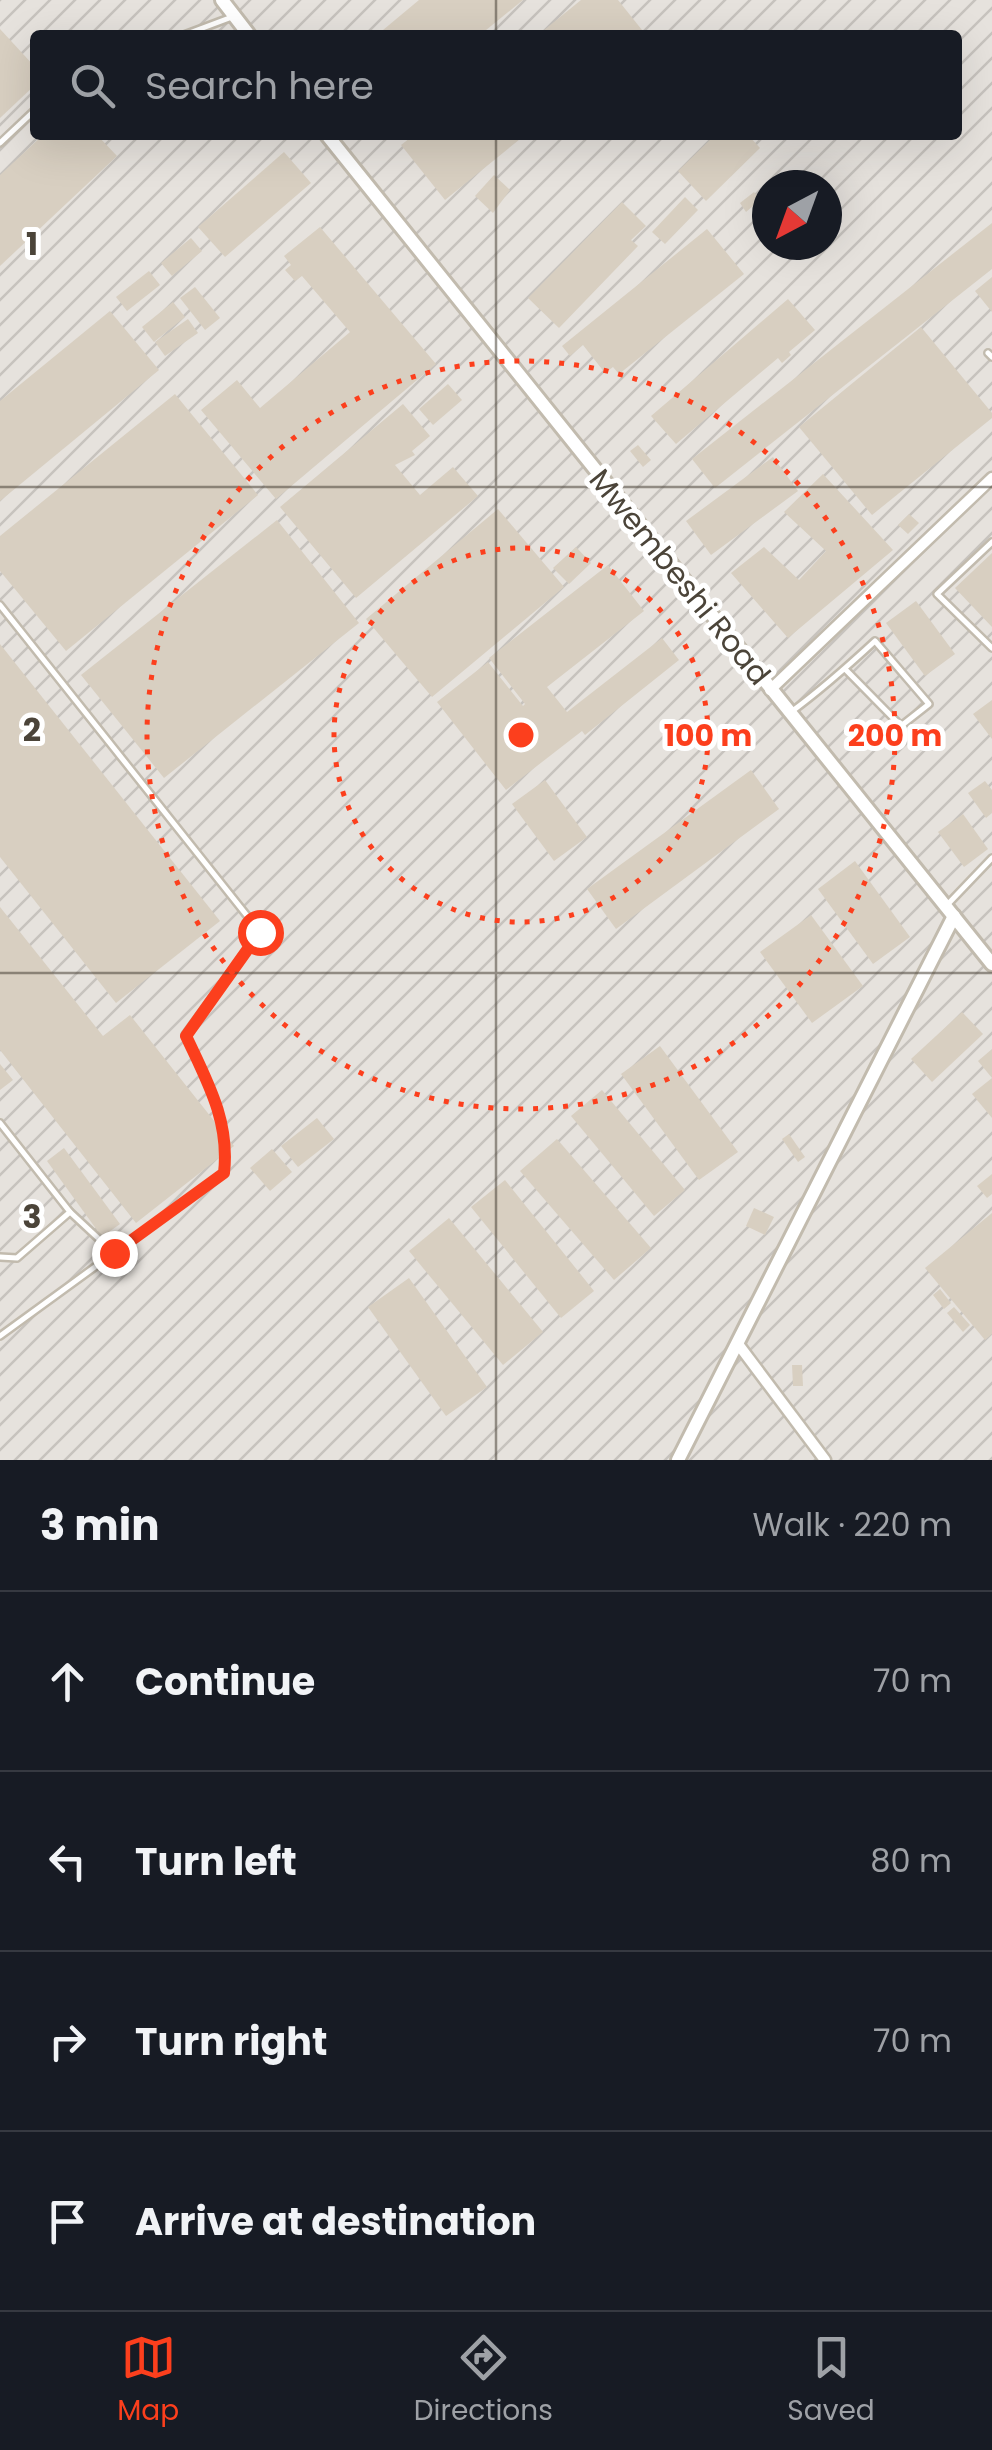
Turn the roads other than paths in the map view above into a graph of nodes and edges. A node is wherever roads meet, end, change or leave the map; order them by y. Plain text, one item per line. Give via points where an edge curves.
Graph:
1 (222, 0) edge
2 (235, 16) junction
3 (197, 30) edge
4 (246, 30) edge
5 (30, 115) edge
6 (332, 140) edge
7 (0, 143) edge
8 (992, 478) edge
9 (992, 542) edge
10 (0, 605) edge
11 (992, 648) edge
12 (844, 669) junction
13 (770, 690) junction
14 (789, 714) junction
15 (992, 858) edge
16 (950, 911) junction
17 (992, 964) edge
18 (0, 1123) edge
19 (70, 1212) junction
20 (114, 1253) junction
21 (0, 1257) edge
22 (0, 1336) edge
23 (738, 1344) junction
24 (678, 1460) edge
25 (825, 1460) edge

1 - 2 street
2 - 3 lane
2 - 4 street
5 - 7 lane
6 - 13 street, Mwembeshi Road
8 - 13 street
9 - 11 lane via 937,594
10 - 20 lane via 260,932 186,1036 217,1102 227,1144 224,1173
12 - 12 lane via 874,641 929,704 901,726
12 - 14 lane
13 - 14 street, Mwembeshi Road
14 - 16 street, Mwembeshi Road
15 - 16 lane
16 - 17 street, Mwembeshi Road
16 - 23 street
18 - 19 lane
19 - 20 lane
19 - 21 lane via 16,1258
20 - 22 lane
23 - 24 street
23 - 25 street

